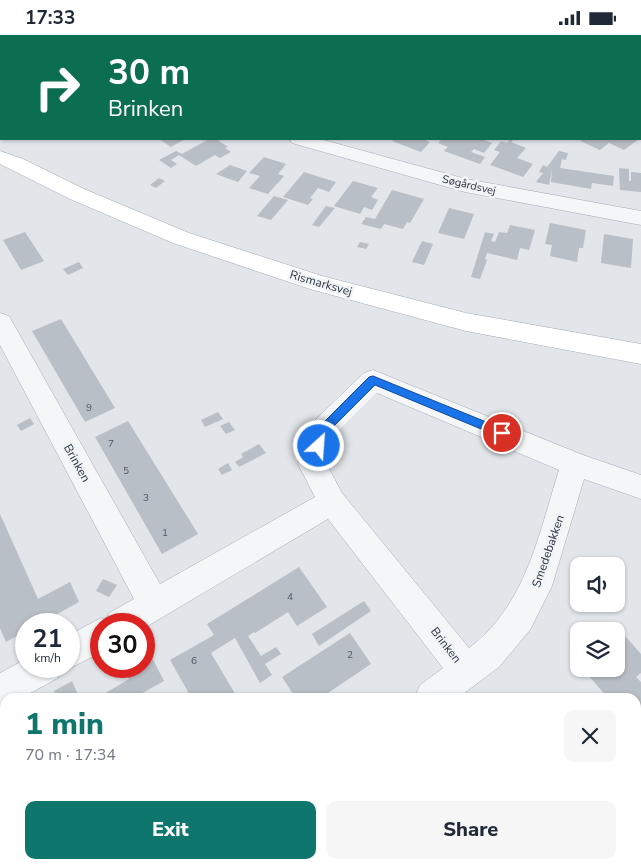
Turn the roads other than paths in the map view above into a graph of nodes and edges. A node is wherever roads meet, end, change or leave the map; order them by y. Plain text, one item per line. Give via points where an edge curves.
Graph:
1 (303, 140) edge
2 (5, 156) edge
3 (641, 218) edge
4 (0, 322) edge
5 (641, 354) edge
6 (575, 463) junction
7 (641, 487) edge
8 (332, 502) junction
9 (154, 604) junction
10 (139, 613) edge
11 (467, 672) junction
12 (25, 678) edge
13 (0, 692) edge
14 (438, 693) edge

1 - 3 street, Søgårdsvej via 465,185
2 - 5 main road, Rismarksvej via 77,194 181,238 318,283 466,322
4 - 9 street, Brinken
6 - 7 street
6 - 8 street, Brinken via 373,380 325,428 312,464
6 - 11 street, Smedebakken via 537,585 519,619
8 - 9 street
8 - 11 street, Brinken
9 - 10 street
11 - 14 street, Smedebakken
12 - 13 street

